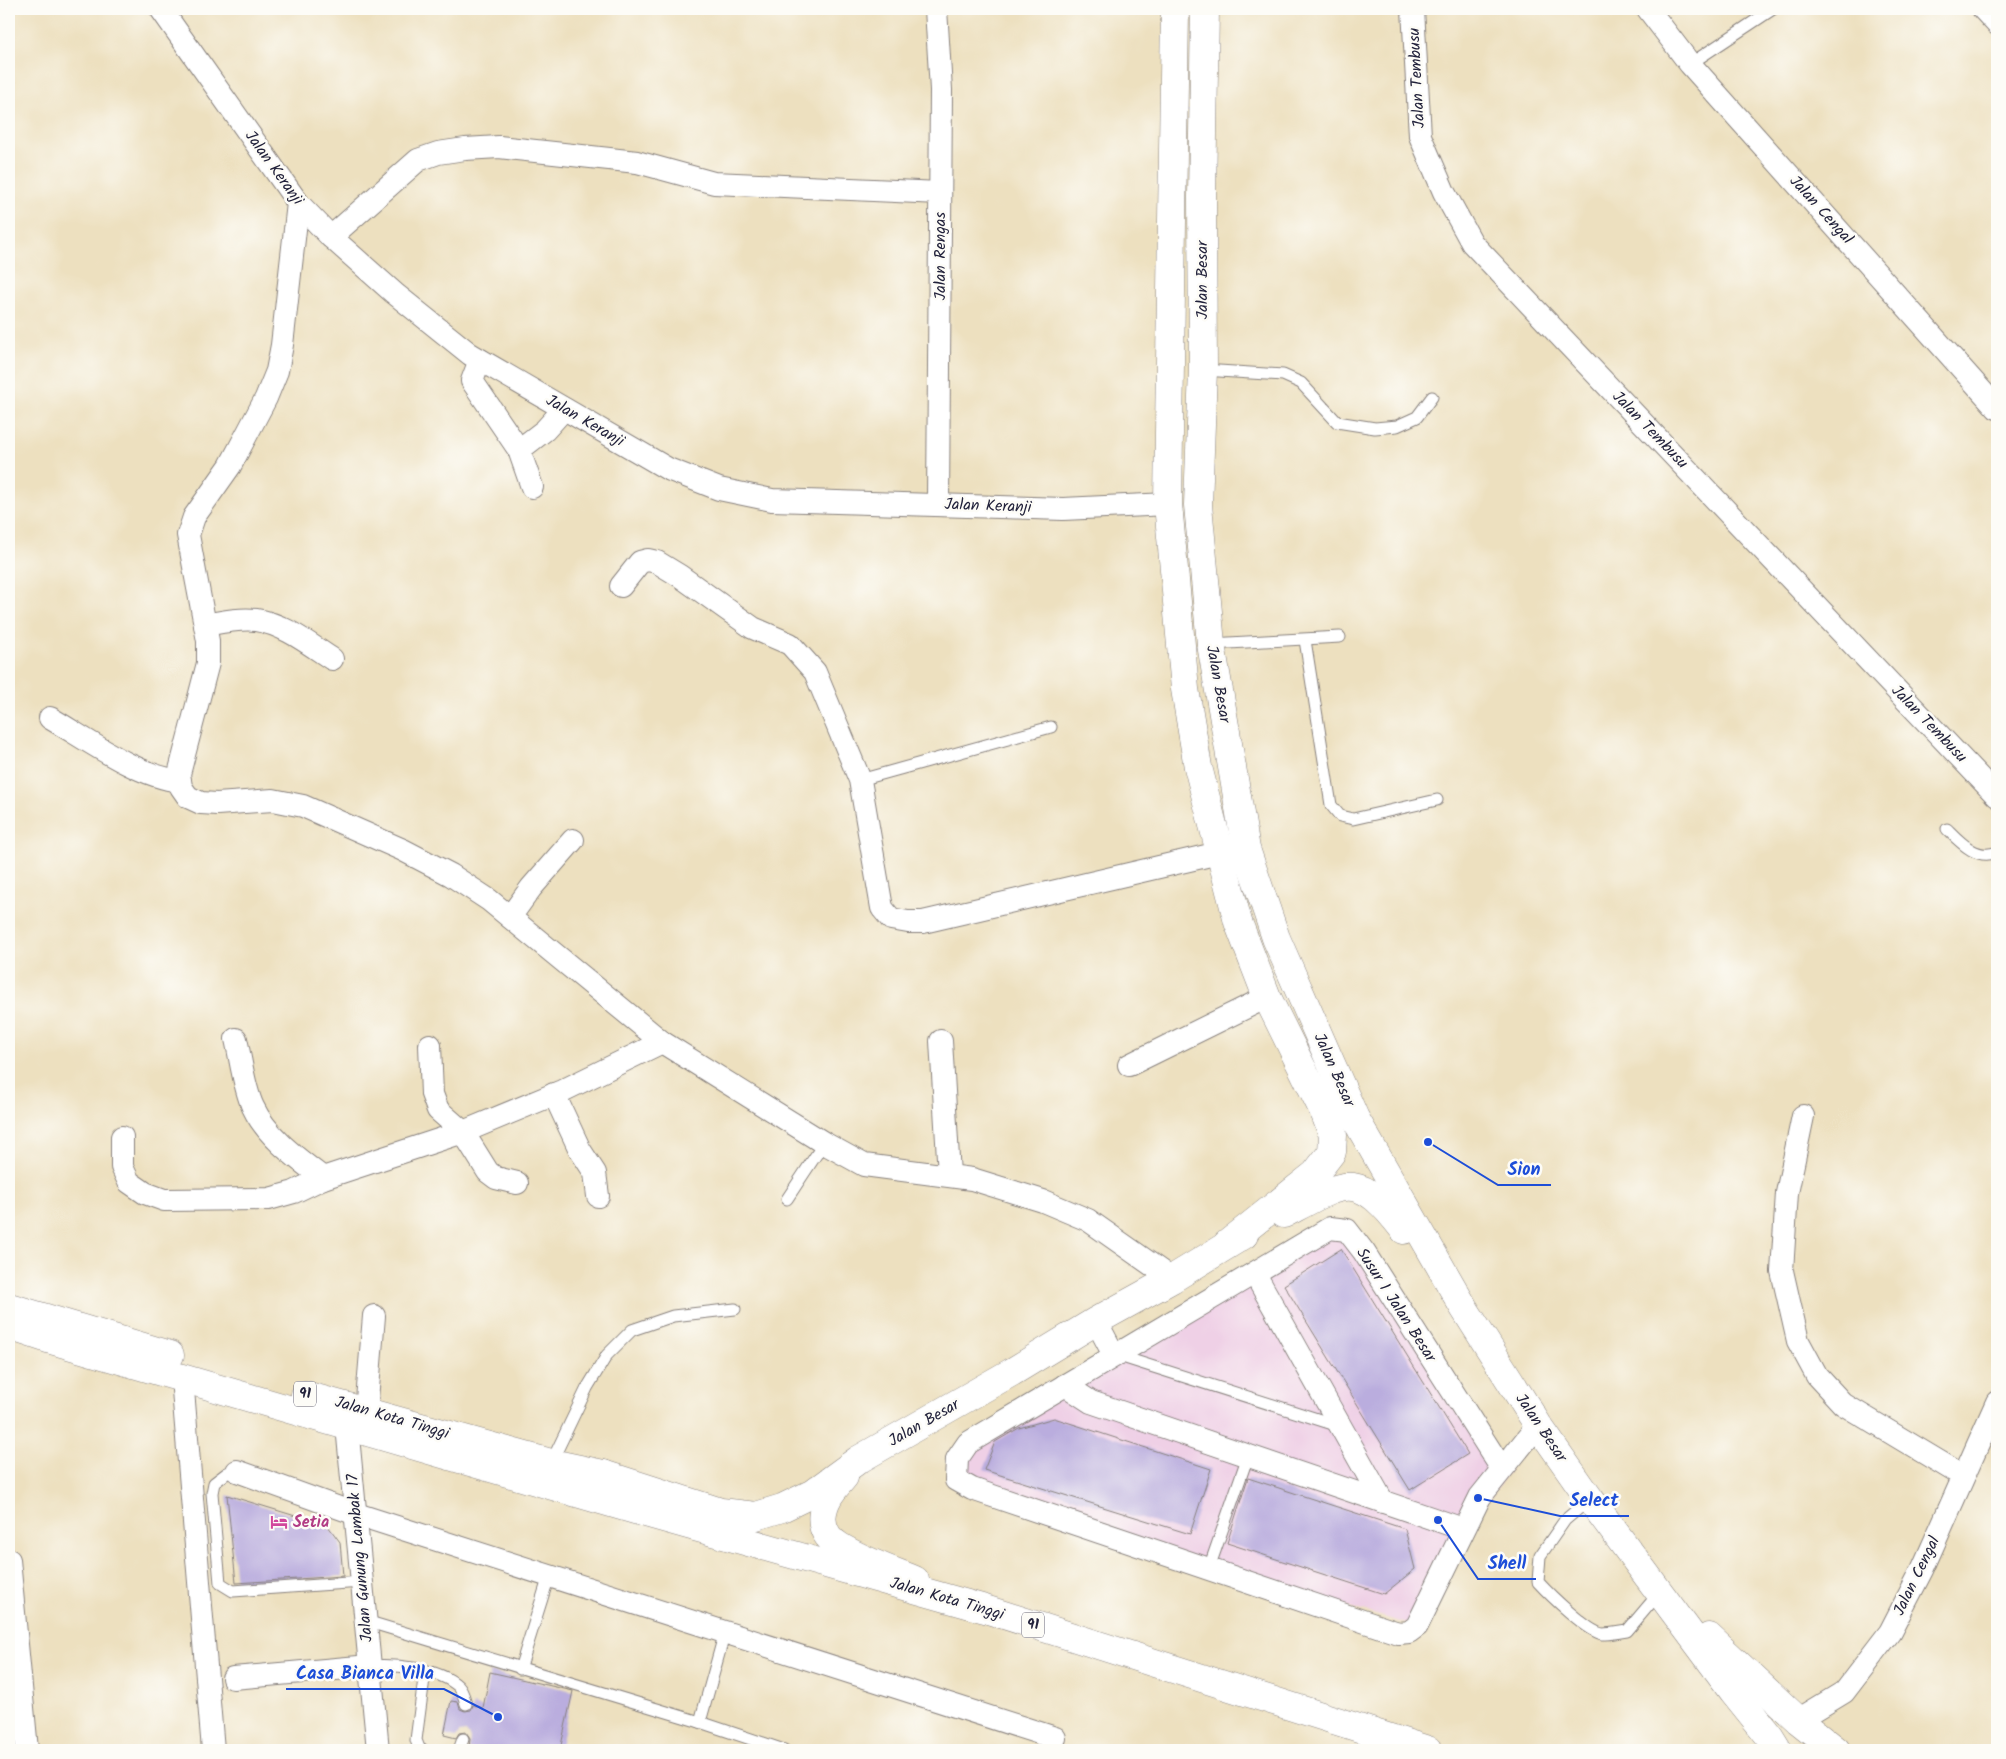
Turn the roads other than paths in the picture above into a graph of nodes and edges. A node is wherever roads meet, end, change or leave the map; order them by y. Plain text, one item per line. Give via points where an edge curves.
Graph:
1 (161, 9) edge
2 (936, 9) edge
3 (1175, 9) edge
4 (1205, 9) edge
5 (1414, 9) edge
6 (1648, 9) edge
7 (1773, 9) edge
8 (1983, 9) edge
9 (1997, 24) edge
10 (1690, 64) junction
11 (940, 193) junction
12 (298, 203) junction
13 (331, 237) junction
14 (480, 360) junction
15 (1203, 370) junction
16 (1432, 397) dead end
17 (1997, 408) edge
18 (564, 409) junction
19 (519, 450) junction
20 (532, 487) dead end
21 (938, 504) junction
22 (1168, 504) junction
23 (621, 586) dead end
24 (205, 625) junction
25 (1340, 637) dead end
26 (1305, 640) junction
27 (1211, 644) junction
28 (332, 659) dead end
29 (50, 718) dead end
30 (1051, 726) dead end
31 (860, 780) junction
32 (180, 781) junction
33 (1997, 796) edge
34 (1437, 800) dead end
35 (1947, 829) dead end
36 (573, 840) dead end
37 (1997, 852) edge
38 (1219, 853) junction
39 (510, 918) junction
40 (1267, 996) junction
41 (236, 1039) dead end
42 (941, 1040) dead end
43 (662, 1042) junction
44 (430, 1045) dead end
45 (1129, 1065) dead end
46 (554, 1094) junction
47 (1803, 1116) dead end
48 (463, 1132) junction
49 (122, 1136) dead end
50 (824, 1142) junction
51 (949, 1175) junction
52 (323, 1178) junction
53 (517, 1183) dead end
54 (598, 1196) dead end
55 (787, 1199) dead end
56 (1227, 1244) junction
57 (1255, 1274) junction
58 (1172, 1279) junction
59 (9, 1307) edge
60 (1464, 1308) junction
61 (735, 1309) dead end
62 (374, 1316) dead end
63 (1096, 1321) junction
64 (9, 1326) edge
65 (1114, 1355) junction
66 (182, 1378) junction
67 (1065, 1385) junction
68 (1997, 1402) edge
69 (357, 1419) junction
70 (1538, 1425) junction
71 (1340, 1427) junction
72 (1248, 1456) junction
73 (858, 1460) junction
74 (551, 1463) junction
75 (1502, 1469) junction
76 (237, 1471) joint
77 (603, 1474) joint
78 (1963, 1476) junction
79 (1590, 1499) junction
80 (1383, 1502) junction
81 (356, 1514) junction
82 (1463, 1529) junction
83 (9, 1560) edge
84 (1210, 1568) junction
85 (549, 1576) junction
86 (362, 1582) junction
87 (1660, 1592) junction
88 (985, 1610) junction
89 (366, 1621) junction
90 (725, 1632) junction
91 (370, 1666) junction
92 (520, 1669) junction
93 (425, 1671) junction
94 (233, 1678) dead end
95 (466, 1704) dead end
96 (1798, 1720) junction
97 (700, 1722) junction
98 (1057, 1744) edge
99 (1414, 1748) edge
100 (27, 1750) edge
101 (213, 1750) edge
102 (378, 1750) edge
103 (422, 1750) edge
104 (784, 1750) edge
105 (1778, 1750) edge
106 (1836, 1750) edge

1 - 12 street, Jalan Keranji
2 - 11 street, Jalan Rengas
3 - 22 main road, Jalan Besar
4 - 15 main road, Jalan Besar
5 - 33 street, Jalan Tembusu via 1420,136 1444,192 1472,243
6 - 10 street, Jalan Cengal
7 - 10 lane
8 - 9 street
10 - 17 street, Jalan Cengal
11 - 13 street via 714,183 637,162 499,147 464,149 418,160
11 - 21 street, Jalan Rengas
12 - 13 street, Jalan Keranji
12 - 24 street via 277,371 248,434 194,517 188,535
13 - 14 street, Jalan Keranji via 434,327
14 - 18 street, Jalan Keranji
14 - 19 street via 472,381
15 - 16 lane via 1283,375 1301,383 1337,422 1375,428 1397,426 1417,417
15 - 27 main road, Jalan Besar via 1198,505
18 - 19 street
18 - 21 street, Jalan Keranji via 668,469 719,489 772,500
19 - 20 street
21 - 22 street, Jalan Keranji via 1063,509
22 - 38 main road, Jalan Besar via 1185,690 1198,767
23 - 31 street via 640,562 657,562 753,628 790,644 815,672
24 - 28 street via 256,620 303,639
24 - 32 street via 208,663 179,774
25 - 26 lane
26 - 27 lane
26 - 34 lane via 1331,805 1340,816 1353,819
27 - 60 main road, Jalan Besar via 1246,849 1276,938 1356,1118
29 - 32 street via 124,761 165,780
30 - 31 lane
31 - 38 street via 882,908 891,919 923,922
32 - 39 street via 188,797 201,803 273,800 303,806 451,875
35 - 37 lane via 1965,847 1978,853
36 - 39 street
38 - 40 main road, Jalan Besar via 1238,922
39 - 43 street
40 - 45 street
40 - 56 main road, Jalan Besar via 1325,1114 1334,1142 1332,1152 1315,1174
41 - 52 street via 253,1107 281,1143
42 - 51 street
43 - 46 street
43 - 50 street
44 - 48 street via 432,1094 438,1110
46 - 48 street
46 - 54 street via 580,1150 596,1172
47 - 78 street via 1787,1193 1782,1271 1798,1341 1817,1376 1842,1404
48 - 52 street
48 - 53 street via 488,1172 496,1178
49 - 52 street via 122,1167 129,1182 164,1200 269,1199 294,1192
50 - 51 street via 864,1165
50 - 55 lane
51 - 58 street via 1043,1201 1088,1220
56 - 58 main road, Jalan Besar
56 - 60 main road, Jalan Besar via 1332,1189 1357,1187 1386,1206
57 - 65 street
57 - 71 street
57 - 75 street, Susur 1 Jalan Besar via 1330,1228 1347,1230
58 - 63 main road, Jalan Besar
59 - 69 main road, Jalan Kota Tinggi / 91
60 - 70 main road, Jalan Besar
61 - 74 lane via 673,1316 632,1330 607,1356 587,1388
62 - 69 street, Jalan Gunung Lambak 17
63 - 65 street
63 - 73 main road, Jalan Besar
64 - 66 main road
65 - 67 street
65 - 71 lane
66 - 69 main road
66 - 101 street
67 - 72 street via 1091,1402
67 - 84 street via 968,1443 957,1459 956,1480 972,1489
68 - 78 street, Jalan Cengal
69 - 74 main road, Jalan Kota Tinggi / 91
69 - 81 street, Jalan Gunung Lambak 17
69 - 88 main road, Jalan Kota Tinggi / 91 via 635,1510
70 - 75 street
70 - 79 main road, Jalan Besar
71 - 80 street
72 - 80 street
72 - 84 lane
73 - 77 main road, Jalan Besar via 813,1493 756,1516 721,1512
73 - 88 main road via 829,1495 822,1524 828,1536 851,1552
74 - 77 main road, Jalan Kota Tinggi / 91
75 - 82 street via 1480,1497
76 - 81 street
76 - 86 lane via 227,1473 214,1483 212,1493 220,1583 233,1591
78 - 96 street, Jalan Cengal via 1922,1570 1890,1632 1844,1692
79 - 87 main road, Jalan Besar
79 - 87 lane via 1565,1520 1540,1556 1538,1582 1585,1624 1602,1634 1627,1631
80 - 82 street
81 - 85 street
81 - 86 street, Jalan Gunung Lambak 17
82 - 84 street via 1417,1626 1409,1632 1398,1633
83 - 100 street
85 - 90 street
85 - 92 lane
86 - 89 street, Jalan Gunung Lambak 17
87 - 96 main road, Jalan Besar
87 - 105 main road, Jalan Besar
88 - 99 main road, Jalan Kota Tinggi / 91
89 - 91 street, Jalan Gunung Lambak 17
89 - 92 lane
90 - 97 lane
90 - 98 street
91 - 93 lane via 391,1665
91 - 94 street
91 - 102 street, Jalan Gunung Lambak 17
92 - 97 lane
93 - 95 lane via 457,1685
93 - 103 lane via 416,1740
96 - 106 main road, Jalan Besar
97 - 104 lane

